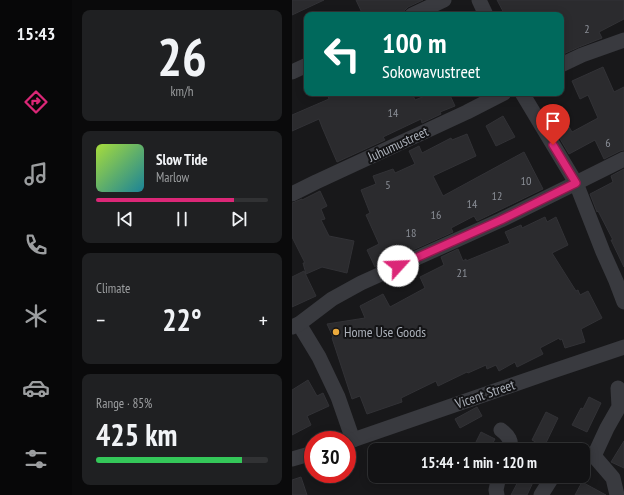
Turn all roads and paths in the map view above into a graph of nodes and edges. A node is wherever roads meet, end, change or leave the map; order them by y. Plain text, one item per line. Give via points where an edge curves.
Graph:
1 (444, 0) edge
2 (479, 0) edge
3 (418, 12) edge
4 (485, 12) edge
5 (624, 40) edge
6 (564, 64) edge
7 (304, 66) edge
8 (292, 72) edge
9 (498, 96) edge
10 (524, 96) edge
11 (624, 159) edge
12 (576, 183) junction
13 (292, 194) edge
14 (620, 279) edge
15 (624, 302) edge
16 (296, 325) edge
17 (624, 348) edge
18 (618, 388) dead end
19 (501, 430) dead end
20 (347, 431) edge
21 (356, 439) edge
22 (510, 443) edge
23 (590, 454) edge
24 (304, 455) edge
25 (292, 459) edge
26 (590, 459) edge
27 (498, 483) edge
28 (549, 483) edge
29 (543, 494) edge
30 (496, 495) edge
31 (617, 495) edge

1 - 3 street
2 - 4 street
5 - 6 street
7 - 8 street
9 - 13 street, Juhumustreet
10 - 12 street
11 - 12 street
12 - 14 street via 604,252
12 - 16 street via 361,283 332,299
14 - 15 street
16 - 20 street via 319,357 338,397
17 - 21 street, Vicent Street
18 - 23 street via 619,407
19 - 22 street via 509,437
24 - 25 street
26 - 31 street via 613,478
27 - 30 street
28 - 29 street

